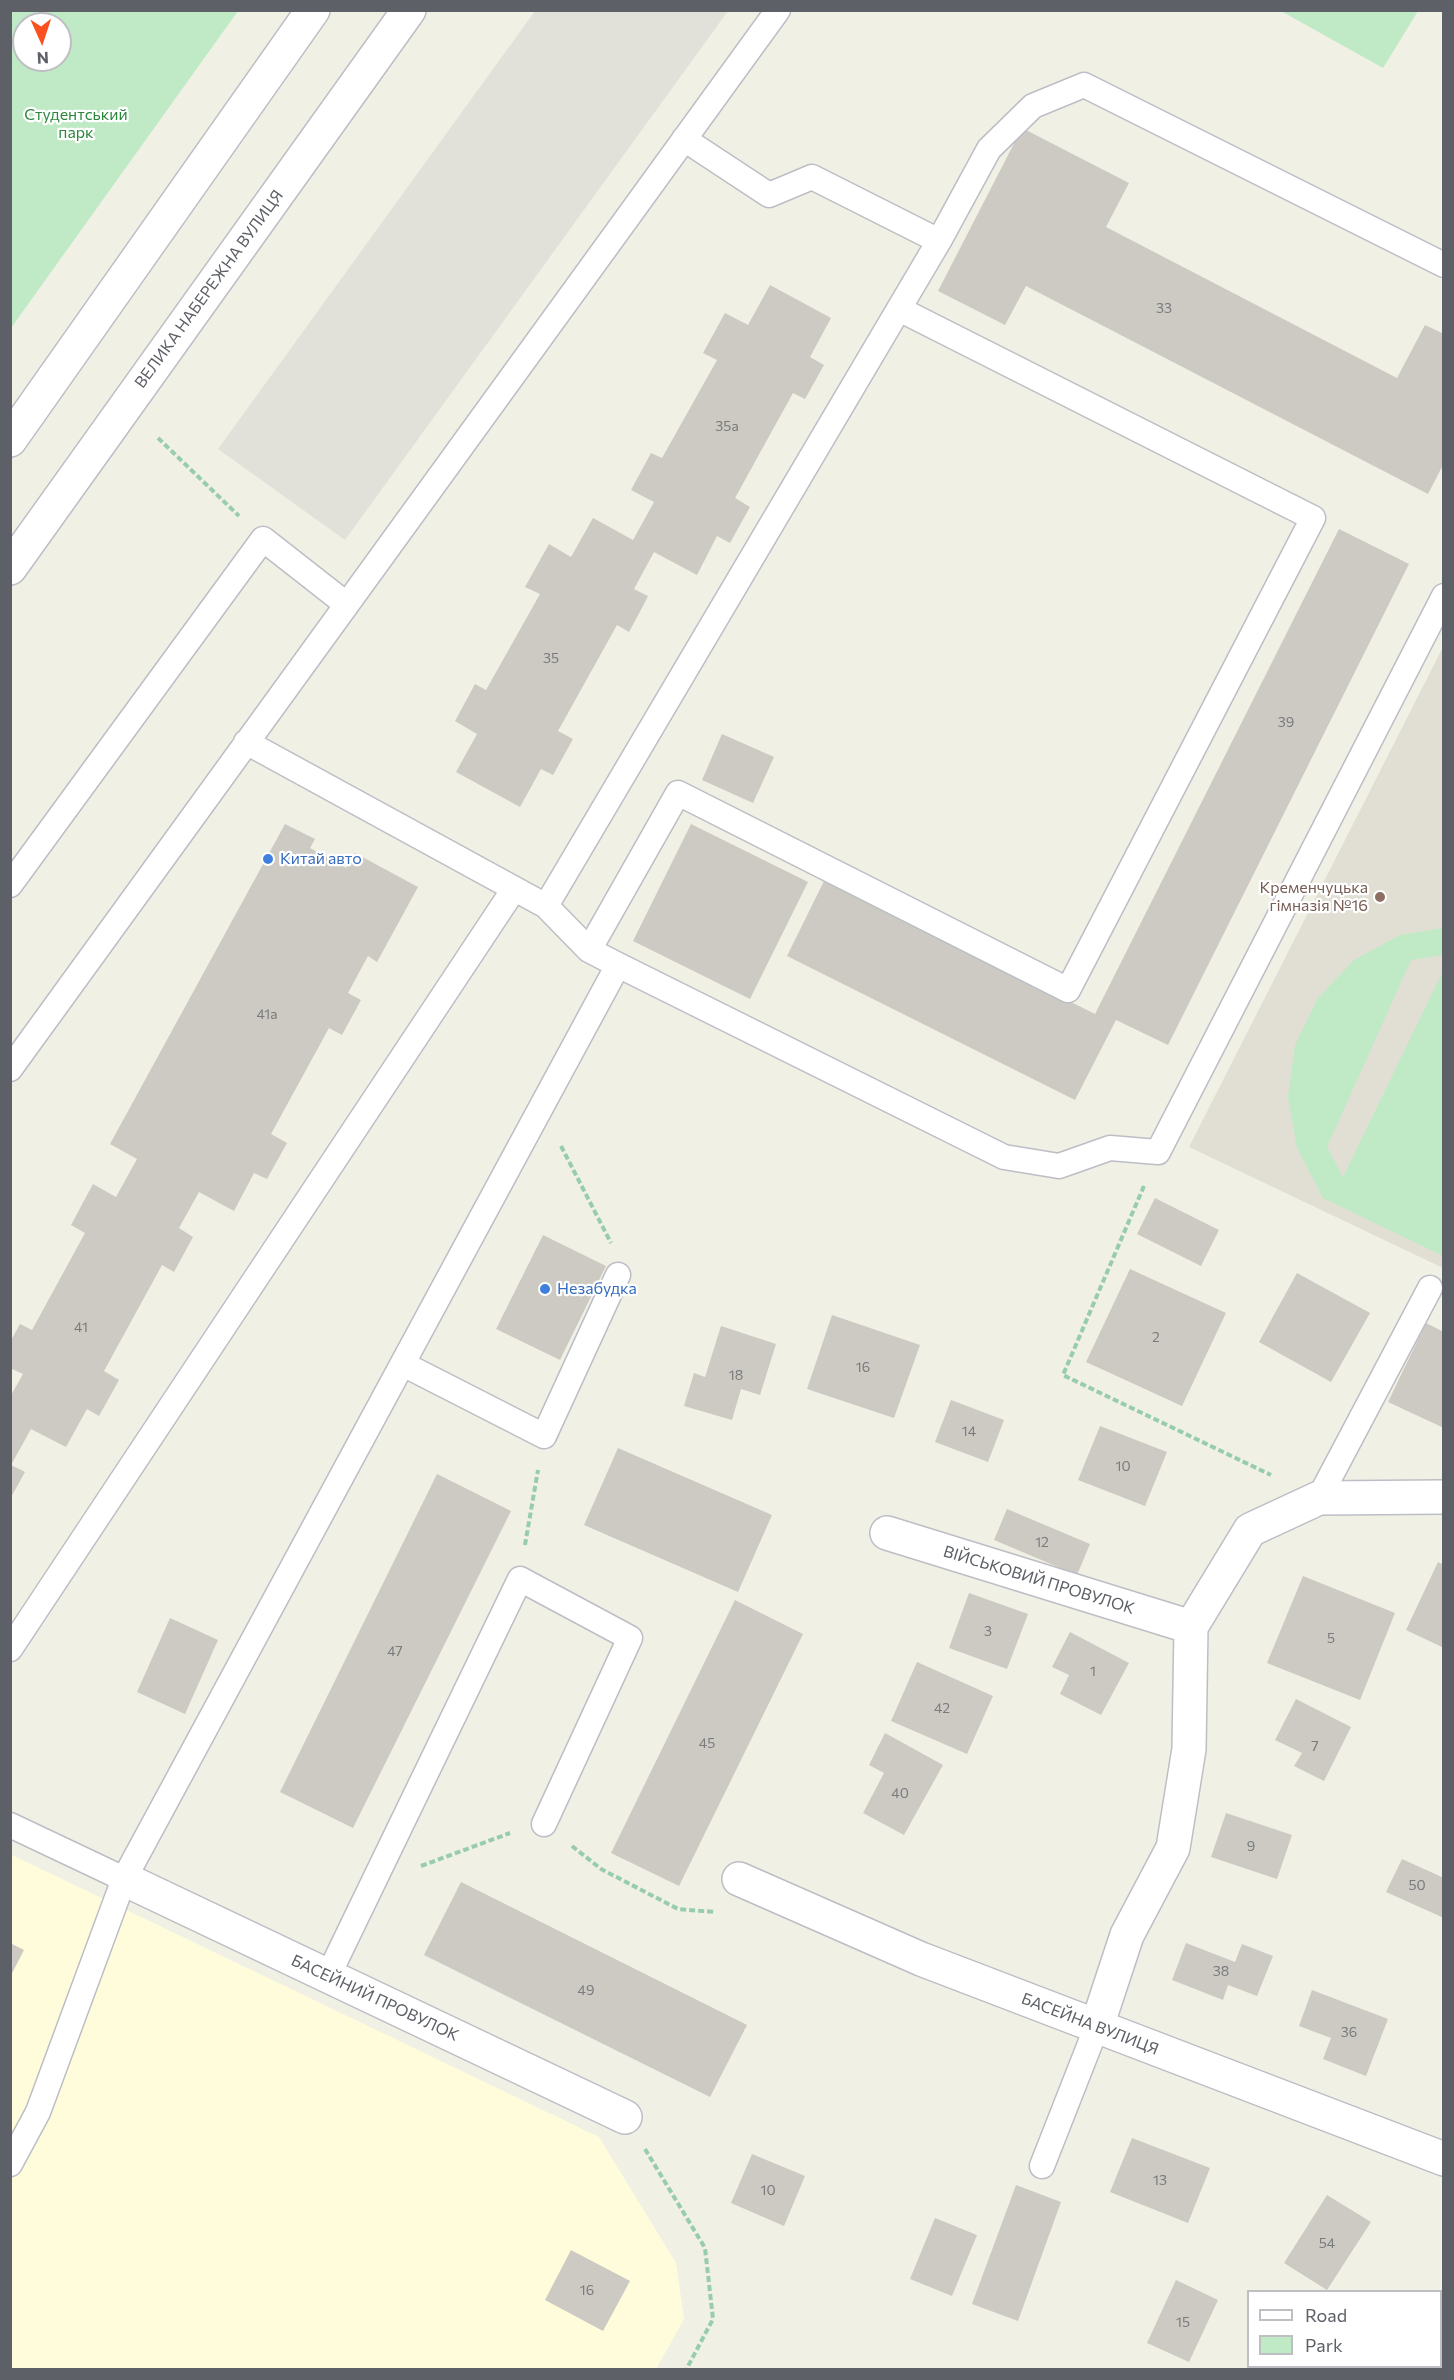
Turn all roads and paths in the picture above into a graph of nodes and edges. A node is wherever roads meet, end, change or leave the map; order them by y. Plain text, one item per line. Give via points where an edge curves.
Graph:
1 (313, 10) edge
2 (409, 10) edge
3 (778, 10) edge
4 (684, 139) junction
5 (939, 241) junction
6 (1443, 265) edge
7 (899, 309) junction
8 (158, 438) dead end
9 (10, 440) edge
10 (210, 489) dead end
11 (10, 567) edge
12 (1443, 596) edge
13 (346, 604) junction
14 (246, 742) junction
15 (10, 885) edge
16 (514, 889) junction
17 (546, 906) junction
18 (589, 950) junction
19 (618, 965) junction
20 (10, 1069) edge
21 (541, 1108) junction
22 (1158, 1152) junction
23 (618, 1275) joint
24 (1430, 1288) dead end
25 (403, 1364) junction
26 (544, 1436) junction
27 (1443, 1497) edge
28 (1319, 1498) junction
29 (887, 1533) dead end
30 (519, 1579) junction
31 (1191, 1627) junction
32 (10, 1649) edge
33 (544, 1824) dead end
34 (10, 1825) edge
35 (498, 1836) dead end
36 (124, 1879) junction
37 (375, 1879) junction
38 (740, 1879) dead end
39 (328, 1976) junction
40 (1096, 2026) junction
41 (625, 2117) joint
42 (1443, 2159) edge
43 (10, 2164) edge
44 (1042, 2166) dead end
45 (686, 2370) edge

1 - 9 street
2 - 11 street, ВЕЛИКА НАБЕРЕЖНА ВУЛИЦЯ
3 - 4 lane
4 - 5 lane via 769,195 812,177
4 - 13 lane
5 - 6 lane via 989,149 1033,106 1084,85
5 - 7 lane
7 - 17 lane
7 - 18 lane via 1313,518 1068,990 678,793
8 - 10 path
12 - 22 lane
13 - 14 lane
13 - 15 lane via 263,538
14 - 16 lane
14 - 20 lane
16 - 17 lane
16 - 32 lane
17 - 18 lane
18 - 19 lane
19 - 21 lane
19 - 22 lane via 1004,1157 1059,1166 1110,1148
21 - 23 path via 610,1236
21 - 25 lane
22 - 28 path via 1063,1375
23 - 26 lane
24 - 28 lane
25 - 26 lane
25 - 36 lane
26 - 30 path
27 - 28 street
28 - 31 street via 1250,1530
29 - 31 street, ВІЙСЬКОВИЙ ПРОВУЛОК
30 - 33 lane via 630,1638
30 - 37 lane
31 - 40 street via 1189,1749 1173,1848 1127,1935
34 - 36 lane
35 - 37 path via 438,1861
36 - 39 street, БАСЕЙНИЙ ПРОВУЛОК
36 - 43 lane via 38,2112
37 - 39 lane
38 - 40 street, БАСЕЙНА ВУЛИЦЯ via 921,1959
39 - 41 street, БАСЕЙНИЙ ПРОВУЛОК
40 - 42 street, БАСЕЙНА ВУЛИЦЯ
40 - 44 lane
41 - 45 path via 705,2248 713,2319

